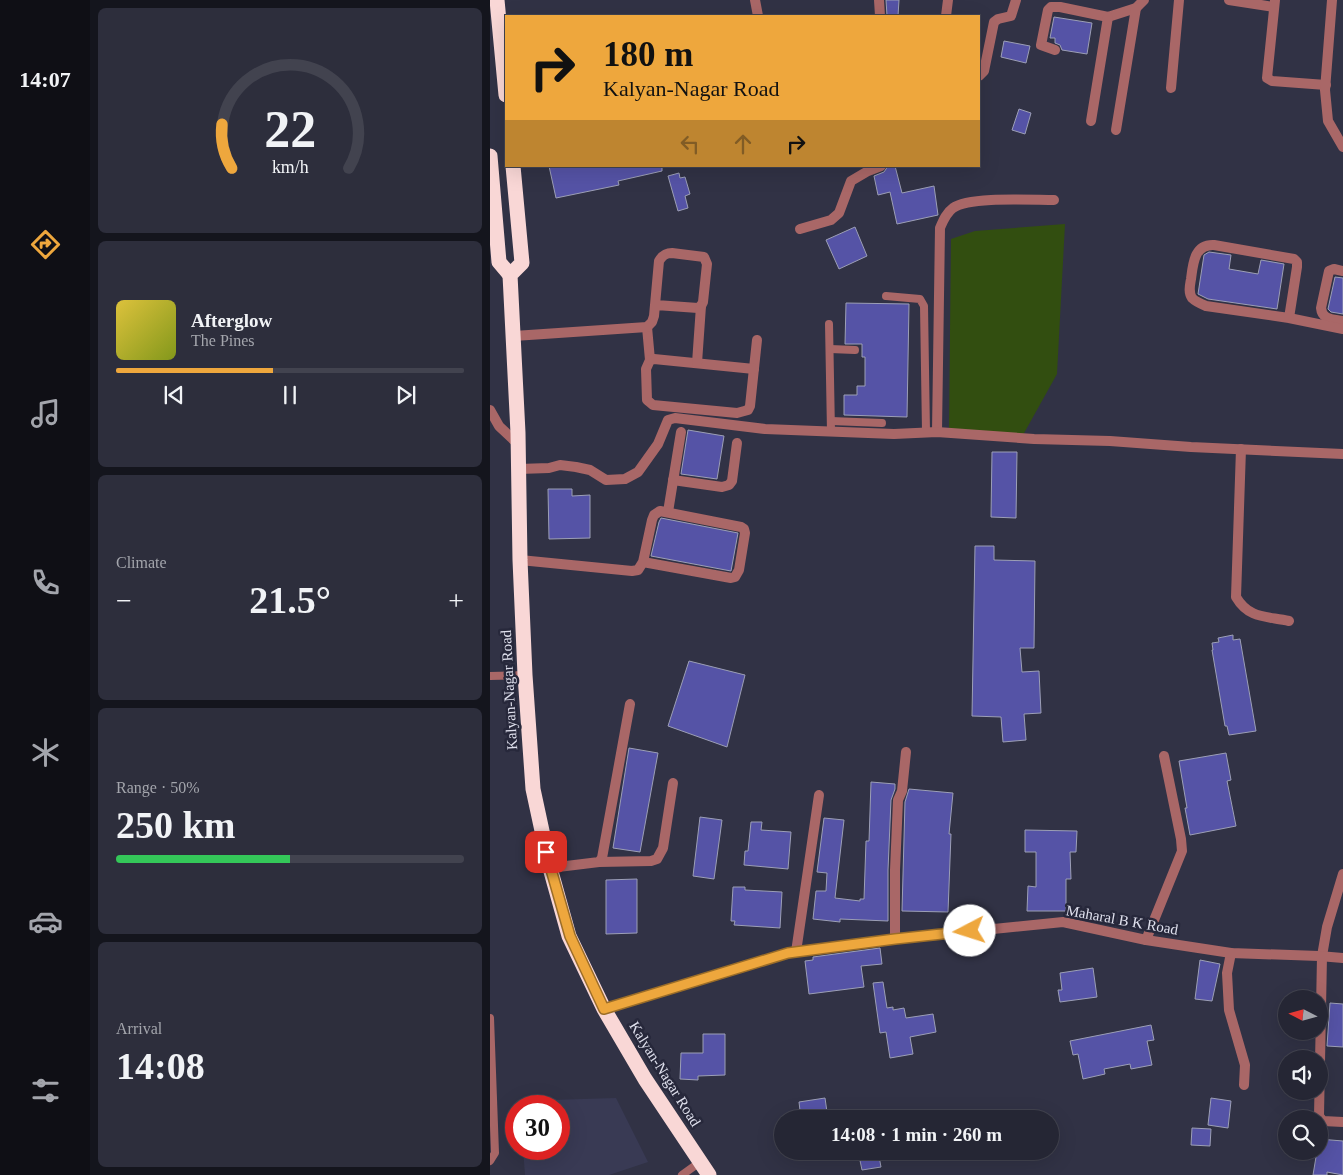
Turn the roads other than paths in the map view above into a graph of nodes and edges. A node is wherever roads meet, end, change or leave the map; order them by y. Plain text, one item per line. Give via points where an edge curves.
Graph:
1 (497, 0) edge
2 (755, 0) edge
3 (879, 0) edge
4 (948, 0) edge
5 (1016, 0) edge
6 (1179, 0) edge
7 (1229, 0) edge
8 (1332, 0) edge
9 (1274, 3) edge
10 (1140, 4) edge
11 (758, 15) edge
12 (880, 15) edge
13 (946, 15) edge
14 (1108, 17) junction
15 (1055, 50) dead end
16 (980, 75) edge
17 (505, 84) edge
18 (1326, 85) junction
19 (1170, 88) dead end
20 (1091, 121) dead end
21 (1116, 130) dead end
22 (1343, 147) edge
23 (490, 156) edge
24 (513, 167) edge
25 (878, 167) edge
26 (1054, 200) dead end
27 (800, 229) dead end
28 (1343, 271) edge
29 (510, 275) junction
30 (886, 296) dead end
31 (656, 305) junction
32 (701, 306) junction
33 (1288, 318) junction
34 (1343, 321) edge
35 (829, 324) dead end
36 (647, 327) junction
37 (1343, 329) edge
38 (514, 336) junction
39 (757, 340) dead end
40 (830, 349) junction
41 (855, 350) dead end
42 (650, 360) junction
43 (697, 363) junction
44 (754, 369) junction
45 (490, 410) edge
46 (882, 423) dead end
47 (831, 426) junction
48 (681, 432) dead end
49 (926, 432) junction
50 (937, 432) junction
51 (738, 442) dead end
52 (519, 446) junction
53 (1241, 449) junction
54 (1343, 454) edge
55 (519, 469) junction
56 (673, 480) junction
57 (668, 512) junction
58 (520, 560) junction
59 (643, 562) junction
60 (1290, 621) dead end
61 (525, 675) junction
62 (490, 676) edge
63 (630, 704) dead end
64 (906, 752) dead end
65 (1164, 756) dead end
66 (673, 784) dead end
67 (819, 795) dead end
68 (599, 862) junction
69 (550, 868) junction
70 (1343, 874) edge
71 (895, 939) junction
72 (1146, 940) junction
73 (796, 952) junction
74 (1231, 953) junction
75 (1322, 956) junction
76 (1343, 958) edge
77 (604, 1009) junction
78 (490, 1018) edge
79 (490, 1023) edge
80 (1244, 1085) dead end
81 (1343, 1122) edge
82 (490, 1161) edge
83 (700, 1162) junction
84 (682, 1175) edge
85 (708, 1175) edge

1 - 17 highway
2 - 11 street
3 - 12 street
4 - 13 street
5 - 16 street via 1011,16 994,22 984,71
6 - 19 street
7 - 9 street
8 - 18 street
9 - 18 street via 1267,78
10 - 14 street
10 - 21 street
14 - 15 street via 1050,7 1041,44
14 - 20 street
18 - 22 street via 1328,121
23 - 29 highway via 499,262
24 - 29 highway via 522,263
25 - 27 street via 852,181 839,213 830,220
26 - 50 street via 968,202 953,208 945,217 940,228
28 - 34 street via 1329,271 1321,308 1324,317
29 - 38 highway, Kalyan-Nagar Road
30 - 49 lane via 920,299 924,306
31 - 32 street
31 - 32 street via 659,261 667,252 700,256 706,260
31 - 36 street via 652,322
32 - 43 street
33 - 33 street via 1197,302 1191,297 1190,290 1193,259 1203,246 1214,245 1294,259 1297,267
33 - 37 street
35 - 40 lane
36 - 38 street
36 - 42 street
38 - 52 highway, Kalyan-Nagar Road
39 - 44 street
40 - 41 lane
40 - 47 lane
42 - 43 street
42 - 44 street via 646,369 649,404 737,413 750,406
43 - 44 street
45 - 52 street
46 - 47 lane
47 - 49 street via 894,434
47 - 55 street via 764,429 675,418 668,420 658,444 638,472 625,479 606,480 590,470 560,465
48 - 56 street
49 - 50 street
50 - 53 street
51 - 56 street via 730,485 722,487
52 - 55 highway, Kalyan-Nagar Road
53 - 54 street
53 - 60 street via 1236,597 1250,614
55 - 58 highway, Kalyan-Nagar Road
56 - 57 street
57 - 59 street via 654,514
57 - 59 street via 744,529 738,576 731,578
58 - 59 street via 632,571 638,570
58 - 61 highway, Kalyan-Nagar Road
61 - 62 lane
61 - 69 highway, Kalyan-Nagar Road via 533,789
63 - 68 street
64 - 71 street via 898,800
65 - 72 street via 1182,851
66 - 68 street via 663,848 657,859
67 - 73 street
68 - 69 street
69 - 77 highway, Kalyan-Nagar Road via 570,936
70 - 75 street
71 - 72 street, Maharal B K Road via 1063,922
71 - 73 street, Maharal B K Road
72 - 74 street, Maharal B K Road
73 - 77 street, Maharal B K Road
74 - 75 street, Maharal B K Road
74 - 80 street via 1227,973 1230,1010 1245,1065
75 - 76 street, Maharal B K Road
75 - 81 street via 1319,1116 1323,1121
77 - 83 highway, Kalyan-Nagar Road
78 - 79 lane
79 - 82 lane via 495,1153
83 - 84 lane
83 - 85 highway, Kalyan-Nagar Road

